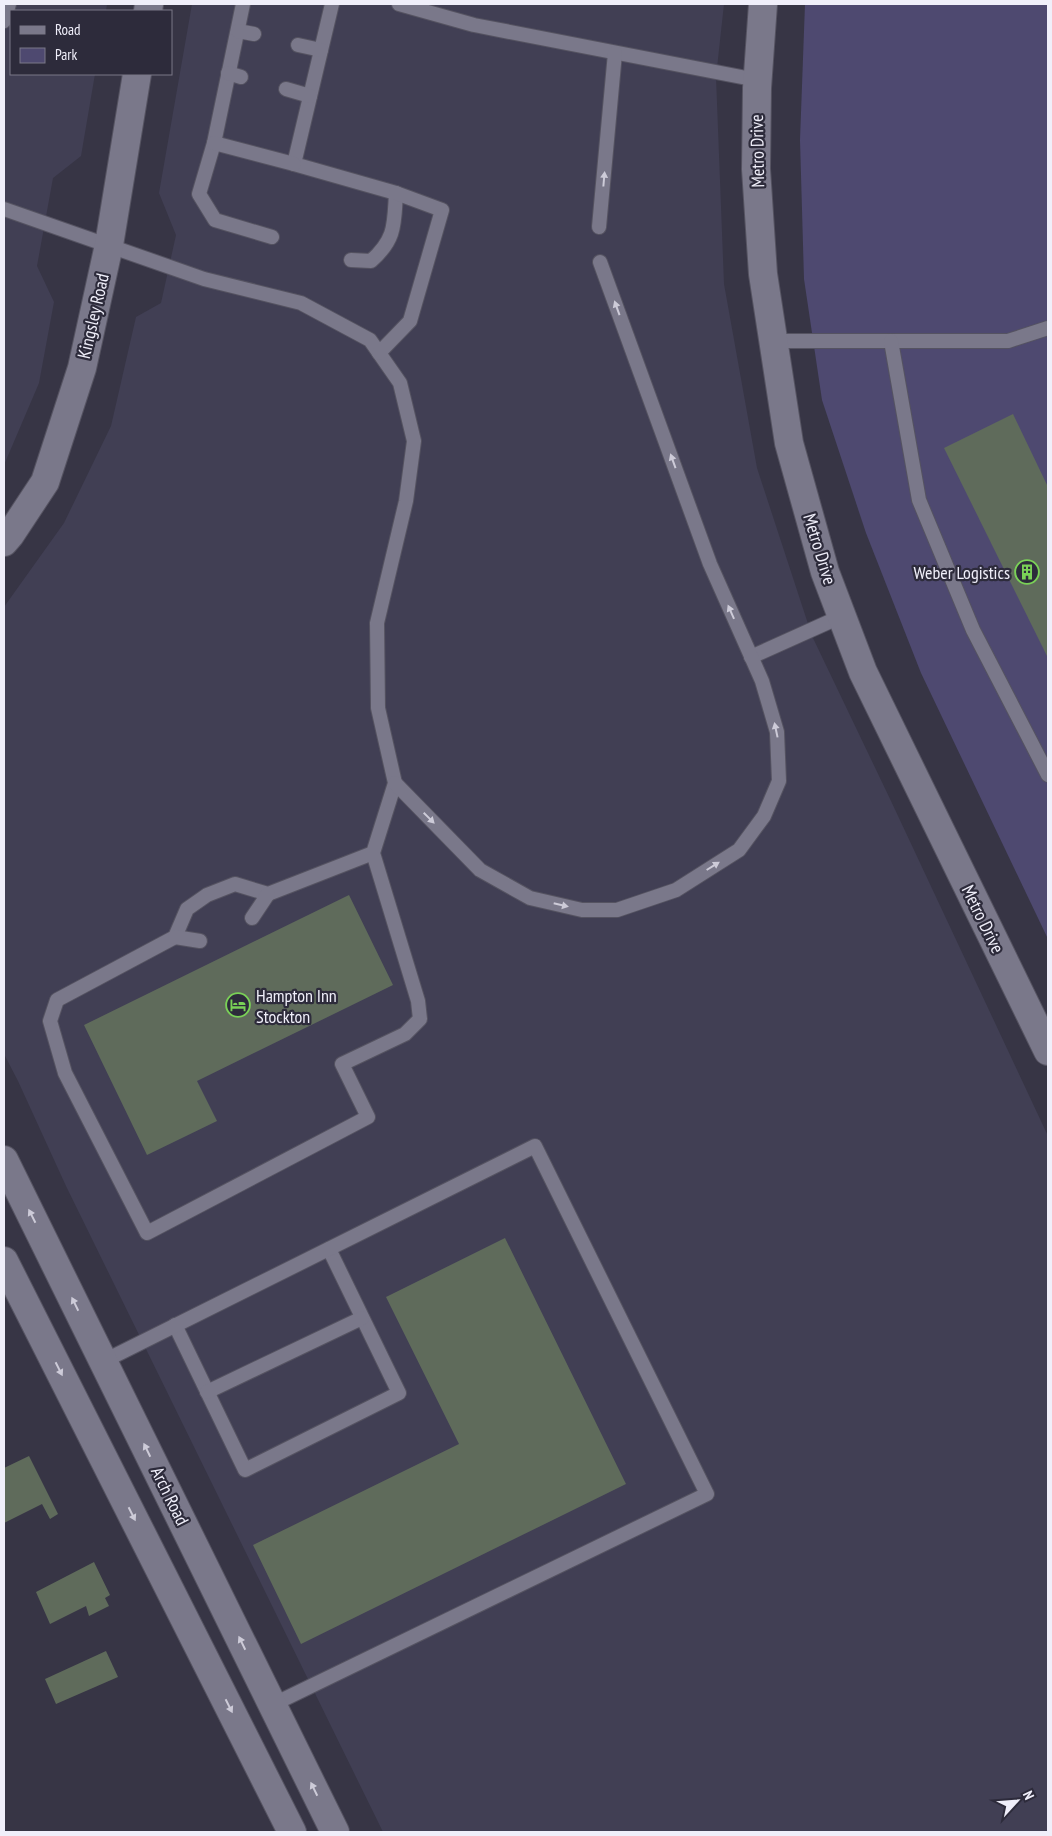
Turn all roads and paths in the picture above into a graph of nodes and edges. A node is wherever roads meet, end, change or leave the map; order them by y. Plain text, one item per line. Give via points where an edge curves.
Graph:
1 (8, 4) edge
2 (244, 4) edge
3 (332, 4) edge
4 (399, 4) edge
5 (763, 4) edge
6 (4, 21) edge
7 (238, 30) junction
8 (254, 34) dead end
9 (298, 45) dead end
10 (321, 50) junction
11 (615, 53) junction
12 (137, 75) edge
13 (757, 80) junction
14 (286, 89) dead end
15 (310, 96) junction
16 (214, 143) junction
17 (294, 164) junction
18 (396, 193) junction
19 (4, 209) edge
20 (599, 228) dead end
21 (272, 237) dead end
22 (109, 245) junction
23 (351, 260) dead end
24 (600, 262) dead end
25 (1048, 328) edge
26 (773, 341) junction
27 (891, 341) junction
28 (379, 353) junction
29 (4, 542) edge
30 (842, 616) junction
31 (751, 656) junction
32 (1048, 775) edge
33 (394, 783) junction
34 (373, 853) junction
35 (268, 894) junction
36 (252, 918) dead end
37 (175, 937) junction
38 (200, 941) dead end
39 (1048, 1051) edge
40 (4, 1160) edge
41 (328, 1249) junction
42 (4, 1262) edge
43 (362, 1318) junction
44 (174, 1325) junction
45 (104, 1361) junction
46 (207, 1392) junction
47 (272, 1704) junction
48 (292, 1832) edge
49 (335, 1832) edge

1 - 6 lane
2 - 7 lane
3 - 10 lane
4 - 11 lane via 474,25
5 - 13 street, Metro Drive
7 - 8 lane
7 - 16 lane via 235,75
9 - 10 lane
10 - 15 lane
11 - 13 lane
20 -> 11 lane
12 - 22 street, Kingsley Road
13 - 26 street, Metro Drive via 756,169 763,274
14 - 15 lane
15 - 17 lane
16 - 17 lane
16 - 21 lane via 199,194 215,220
17 - 18 lane
18 - 23 lane via 394,228 384,250 371,261
18 - 28 lane via 442,210 410,321
19 - 22 lane
22 - 28 lane via 204,279 301,303 370,340
22 - 29 street, Kingsley Road via 82,368 45,482
31 -> 24 lane via 710,564
25 - 27 lane via 1008,341
26 - 27 lane
26 - 30 street, Metro Drive via 789,443 825,572
27 - 32 lane via 919,500 973,630
28 - 33 lane via 400,383 414,441 406,501 377,623 378,708
30 - 31 lane
30 - 39 street, Metro Drive via 867,680
33 -> 31 lane via 480,870 530,898 582,910 617,910 676,890 739,850 764,816 779,781 777,732
33 - 34 lane
34 - 35 lane
34 - 37 lane via 418,1001 420,1019 405,1034 342,1064 368,1117 147,1233 65,1073 50,1021 57,1000
35 - 36 lane
35 - 37 lane via 235,884 208,895 186,909
37 - 38 lane
45 -> 40 street, Arch Road
41 - 43 lane
41 - 44 lane
41 - 47 lane via 535,1146 707,1494
42 -> 48 street
43 - 46 lane
43 - 46 lane via 399,1393 245,1470
44 - 45 lane
44 - 46 lane
47 -> 45 street, Arch Road
49 -> 47 street, Arch Road

